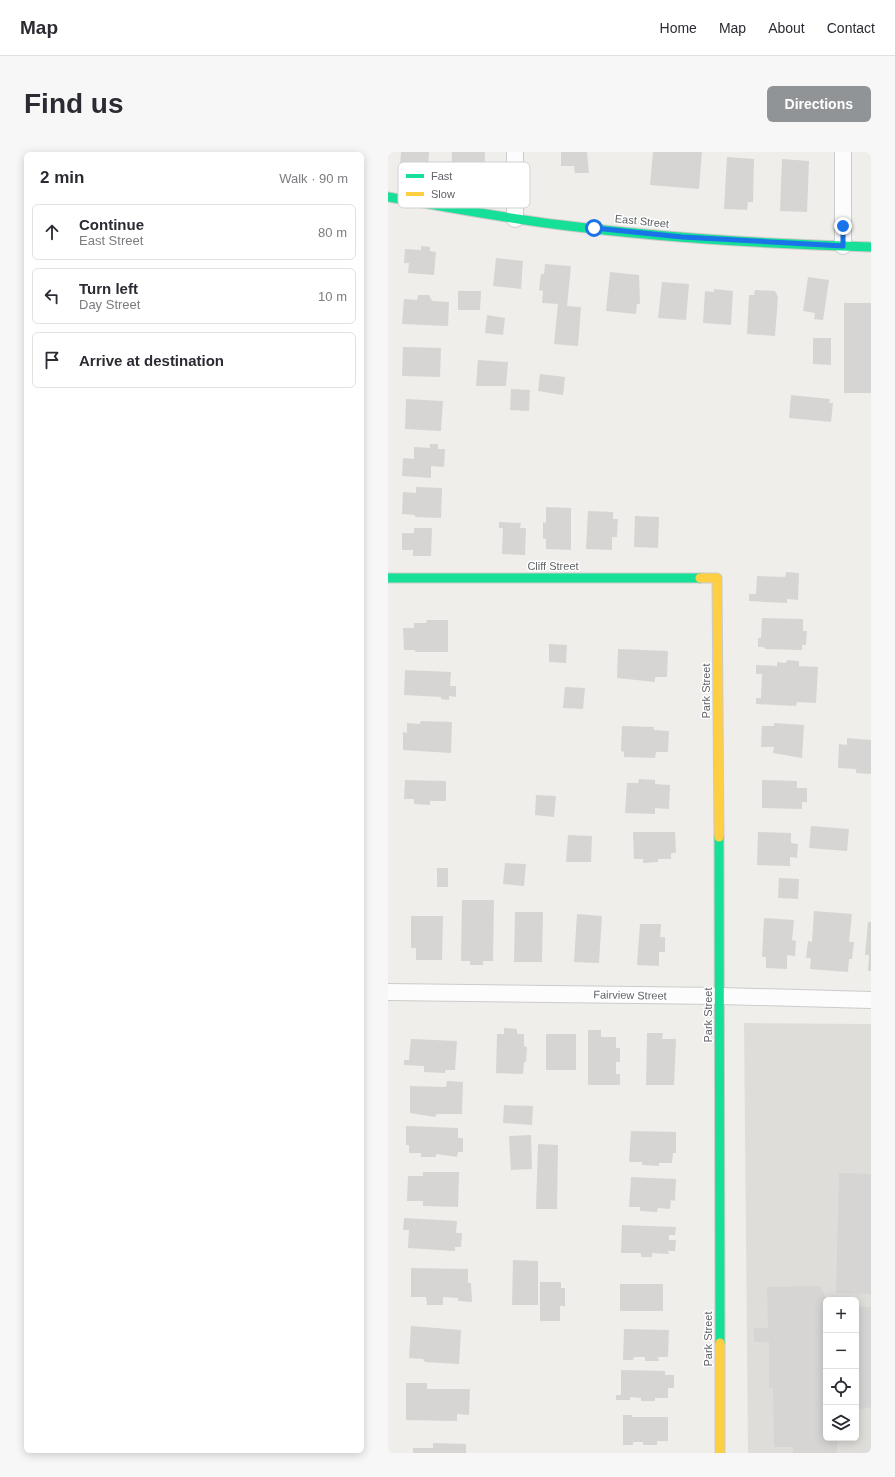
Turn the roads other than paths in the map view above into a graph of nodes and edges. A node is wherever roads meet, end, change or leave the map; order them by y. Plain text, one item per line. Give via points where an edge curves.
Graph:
1 (843, 152) edge
2 (388, 197) edge
3 (398, 199) edge
4 (452, 208) edge
5 (515, 208) edge
6 (515, 219) junction
7 (843, 246) junction
8 (871, 247) edge
9 (388, 578) edge
10 (717, 578) joint
11 (388, 992) edge
12 (720, 996) junction
13 (871, 1000) edge
14 (720, 1453) edge

1 - 7 street
2 - 3 street, East Street
4 - 6 street, East Street
5 - 6 street
6 - 7 street, East Street via 682,237
7 - 8 street, East Street
9 - 10 street, Cliff Street
10 - 12 street, Park Street
11 - 12 street, Fairview Street
12 - 13 street, Fairview Street
12 - 14 street, Park Street

